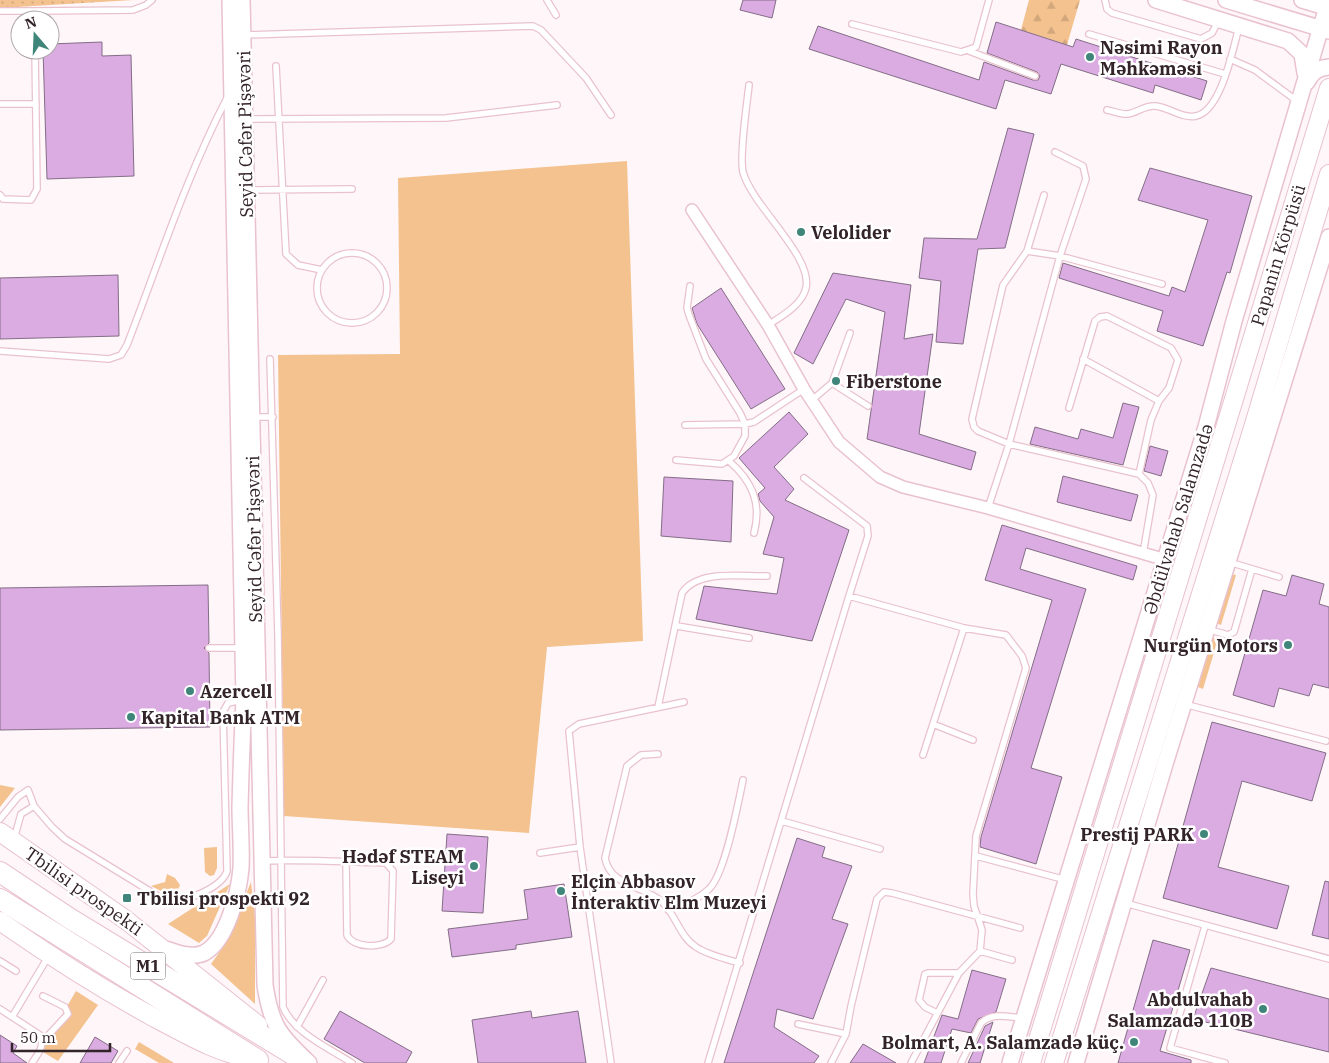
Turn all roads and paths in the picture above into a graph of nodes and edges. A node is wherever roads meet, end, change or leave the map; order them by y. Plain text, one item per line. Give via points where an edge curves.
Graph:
1 (152, 0) edge
2 (230, 0) edge
3 (242, 0) edge
4 (547, 0) edge
5 (989, 0) edge
6 (1105, 0) edge
7 (1156, 0) edge
8 (1190, 0) edge
9 (1302, 0) edge
10 (1233, 2) edge
11 (1328, 5) edge
12 (60, 11) edge
13 (1201, 14) junction
14 (556, 15) dead end
15 (1219, 19) junction
16 (852, 24) dead end
17 (1240, 24) junction
18 (1325, 30) edge
19 (1089, 34) dead end
20 (243, 35) junction
21 (969, 51) junction
22 (1230, 59) junction
23 (35, 60) edge
24 (276, 66) dead end
25 (1329, 67) edge
26 (1225, 74) junction
27 (1035, 76) dead end
28 (749, 85) dead end
29 (1303, 87) junction
30 (1329, 88) edge
31 (232, 89) junction
32 (1299, 102) junction
33 (0, 104) edge
34 (36, 104) junction
35 (557, 105) dead end
36 (1107, 110) dead end
37 (611, 115) dead end
38 (280, 117) junction
39 (245, 119) junction
40 (1055, 152) dead end
41 (1329, 174) edge
42 (282, 189) junction
43 (352, 189) dead end
44 (246, 190) junction
45 (0, 195) edge
46 (1044, 195) dead end
47 (692, 210) dead end
48 (1329, 237) edge
49 (1027, 251) junction
50 (1060, 256) junction
51 (1325, 263) edge
52 (322, 270) junction
53 (1162, 284) dead end
54 (690, 286) dead end
55 (768, 325) junction
56 (850, 333) dead end
57 (0, 351) edge
58 (270, 359) dead end
59 (1083, 359) junction
60 (832, 383) junction
61 (804, 389) junction
62 (812, 400) junction
63 (1159, 401) junction
64 (868, 406) dead end
65 (1069, 408) dead end
66 (251, 417) junction
67 (273, 417) junction
68 (1226, 423) joint
69 (745, 424) junction
70 (685, 425) dead end
71 (1009, 444) junction
72 (676, 460) dead end
73 (730, 460) junction
74 (1139, 474) junction
75 (1210, 475) junction
76 (804, 478) dead end
77 (1236, 483) junction
78 (1183, 505) junction
79 (988, 508) junction
80 (1241, 521) junction
81 (754, 533) dead end
82 (1143, 554) junction
83 (1166, 560) junction
84 (1228, 562) junction
85 (1252, 569) junction
86 (767, 576) dead end
87 (1279, 578) dead end
88 (1156, 591) junction
89 (849, 596) junction
90 (1214, 609) junction
91 (677, 626) junction
92 (964, 628) junction
93 (1207, 629) junction
94 (1163, 630) junction
95 (1189, 633) junction
96 (749, 638) dead end
97 (209, 648) dead end
98 (243, 648) junction
99 (244, 700) junction
100 (684, 702) dead end
101 (1184, 704) junction
102 (658, 707) junction
103 (933, 724) junction
104 (974, 740) dead end
105 (1326, 741) dead end
106 (658, 754) dead end
107 (923, 755) dead end
108 (743, 780) dead end
109 (34, 806) junction
110 (240, 812) junction
111 (259, 812) junction
112 (0, 819) edge
113 (782, 822) junction
114 (7, 837) edge
115 (580, 847) junction
116 (880, 849) dead end
117 (540, 853) dead end
118 (976, 856) junction
119 (280, 861) junction
120 (261, 862) junction
121 (346, 862) junction
122 (0, 872) edge
123 (1067, 880) junction
124 (0, 899) edge
125 (1125, 904) junction
126 (668, 910) junction
127 (980, 918) junction
128 (0, 921) edge
129 (1205, 926) junction
130 (1020, 928) dead end
131 (162, 948) junction
132 (980, 951) junction
133 (49, 955) junction
134 (1329, 959) edge
135 (1012, 960) dead end
136 (0, 961) edge
137 (740, 963) junction
138 (16, 971) dead end
139 (958, 974) junction
140 (323, 980) dead end
141 (44, 996) dead end
142 (0, 1009) edge
143 (937, 1013) junction
144 (12, 1017) junction
145 (1024, 1018) junction
146 (798, 1024) dead end
147 (297, 1027) junction
148 (846, 1034) junction
149 (43, 1041) junction
150 (127, 1051) dead end
151 (261, 1061) edge
152 (305, 1061) edge
153 (32, 1063) edge
154 (119, 1063) edge
155 (352, 1063) edge
156 (610, 1063) edge
157 (708, 1063) edge
158 (831, 1063) edge
159 (911, 1063) edge
160 (961, 1063) edge
161 (1010, 1063) edge
162 (1031, 1063) edge
163 (1054, 1063) edge
164 (1076, 1063) edge
165 (1225, 1063) edge

1 - 12 lane via 146,6 133,10
2 - 31 main road, Seyid Cəfər Pişəvəri
3 - 20 main road, Seyid Cəfər Pişəvəri
4 - 14 lane
5 - 21 lane via 976,47
6 - 15 lane via 1107,9 1112,13 1201,38 1212,33
7 - 13 main road
8 - 13 main road
9 - 11 main road
10 - 13 main road
10 - 18 main road
11 - 18 main road, Əbdülvahab Salamzadə
13 - 15 main road
15 - 17 main road
16 - 21 lane via 961,52
17 - 22 lane
17 - 29 main road via 1278,36 1297,48 1305,62
18 - 29 main road, Əbdülvahab Salamzadə
19 - 26 lane
20 - 37 lane via 534,26 586,78
20 - 39 main road, Seyid Cəfər Pişəvəri
21 - 27 lane
22 - 26 lane
22 - 32 lane via 1256,70
23 - 34 lane
24 - 38 lane
25 - 29 main road via 1312,73
26 - 36 lane via 1212,105 1195,116 1150,106 1126,114
28 - 55 lane via 743,171 748,185 791,246 806,275 806,289 798,304
29 - 32 main road, Əbdülvahab Salamzadə
30 - 68 main road, Papanin Körpüsü
31 - 57 lane via 197,158 121,355 109,359
31 - 98 main road, Seyid Cəfər Pişəvəri
32 - 78 main road, Əbdülvahab Salamzadə
33 - 34 lane
34 - 45 lane via 35,195 31,200 3,199
35 - 38 lane via 446,118
38 - 39 lane
38 - 42 lane
39 - 44 main road, Seyid Cəfər Pişəvəri
40 - 50 lane via 1083,166 1086,173
41 - 77 main road, Papanin Körpüsü
42 - 43 lane
42 - 44 lane
42 - 52 lane via 286,254 298,265
44 - 66 main road, Seyid Cəfər Pişəvəri
46 - 49 lane
47 - 55 street
48 - 51 main road
49 - 50 lane
49 - 71 lane via 1003,285 972,418 978,431
50 - 53 lane
50 - 71 lane
51 - 80 main road
52 - 52 lane via 318,278 318,295 331,316 355,323 371,318 382,306 386,298 386,281 380,266 373,260 358,253 341,255
54 - 69 lane via 687,308 706,359
55 - 61 street
56 - 60 lane
58 - 67 lane
59 - 63 lane
59 - 63 lane via 1095,321 1107,316 1171,348 1178,360 1169,388
59 - 65 lane
60 - 62 lane
60 - 64 lane
61 - 62 street
61 - 69 lane via 763,418
62 - 79 street via 839,442 880,477 903,487
63 - 74 lane via 1151,420
66 - 67 lane
66 - 111 main road, Seyid Cəfər Pişəvəri
67 - 119 lane
68 - 75 main road, Əbdülvahab Salamzadə
69 - 70 lane
69 - 73 lane via 745,436
71 - 74 lane
71 - 79 lane
72 - 73 lane via 722,464
73 - 81 lane via 753,490 758,508
74 - 82 lane via 1153,495
75 - 78 main road
75 - 94 main road, Əbdülvahab Salamzadə
76 - 89 lane via 867,526 868,536
77 - 80 main road
77 - 95 main road
78 - 83 main road, Əbdülvahab Salamzadə
79 - 82 street
80 - 84 main road
82 - 83 street
83 - 88 main road, Əbdülvahab Salamzadə
84 - 85 lane
84 - 90 main road
85 - 87 lane
85 - 93 lane via 1234,632 1228,635
86 - 91 lane via 696,581 682,593
88 - 94 main road
88 - 123 main road, Əbdülvahab Salamzadə
89 - 92 lane
89 - 113 lane
90 - 93 main road
90 - 95 main road
91 - 96 lane
91 - 102 lane
92 - 103 lane
92 - 118 lane via 1006,635 1022,656 1026,668 976,836
93 - 101 main road
94 - 162 main road, Əbdülvahab Salamzadə
95 - 163 main road
97 - 98 lane
98 - 99 main road, Seyid Cəfər Pişəvəri
99 - 109 lane via 228,703 223,712 227,871 217,884 186,900 176,903 166,900 65,839
99 - 110 main road, Seyid Cəfər Pişəvəri
100 - 102 lane
101 - 105 lane
101 - 125 main road
102 - 115 lane via 579,724 569,731
103 - 104 lane
103 - 107 lane
106 - 126 lane via 641,755 627,766 605,858 606,866 616,878 656,898
108 - 126 lane via 737,810 711,888 701,896
109 - 112 lane via 28,790
109 - 114 lane via 21,814
110 - 111 main road
110 - 131 main road, Seyid Cəfər Pişəvəri via 238,888 220,938 208,950 194,955
111 - 120 main road, Seyid Cəfər Pişəvəri
113 - 116 lane
113 - 137 lane
114 - 131 main road, Tbilisi prospekti
115 - 117 lane
115 - 156 lane
118 - 123 lane
118 - 127 lane via 973,894
119 - 120 lane
119 - 121 lane
119 - 147 lane via 283,1007
120 - 152 main road, Seyid Cəfər Pişəvəri via 265,985 270,1014 286,1042
121 - 121 lane via 386,863 393,871 391,939 386,945 354,942 347,935
122 - 152 highway, M1 via 69,918
123 - 145 main road, Əbdülvahab Salamzadə
124 - 151 highway, M1
125 - 129 lane
125 - 164 main road
126 - 137 lane via 684,936 698,948
127 - 130 lane
127 - 132 lane via 983,940
127 - 148 lane via 884,892 877,899
128 - 133 main road
129 - 134 lane
129 - 165 lane via 1170,1048
131 - 152 main road, Tbilisi prospekti
132 - 135 lane
132 - 139 lane
133 - 144 lane
133 - 151 main road via 202,1043
136 - 138 lane
137 - 157 lane
139 - 143 lane
139 - 143 lane via 925,974 919,1000
140 - 147 lane
141 - 149 lane via 64,1007 68,1014
142 - 144 lane
143 - 159 lane
144 - 149 lane via 40,1035
145 - 160 lane via 986,1018
145 - 161 main road, Əbdülvahab Salamzadə
146 - 148 lane
147 - 155 lane
148 - 158 lane
149 - 153 lane
150 - 154 lane

